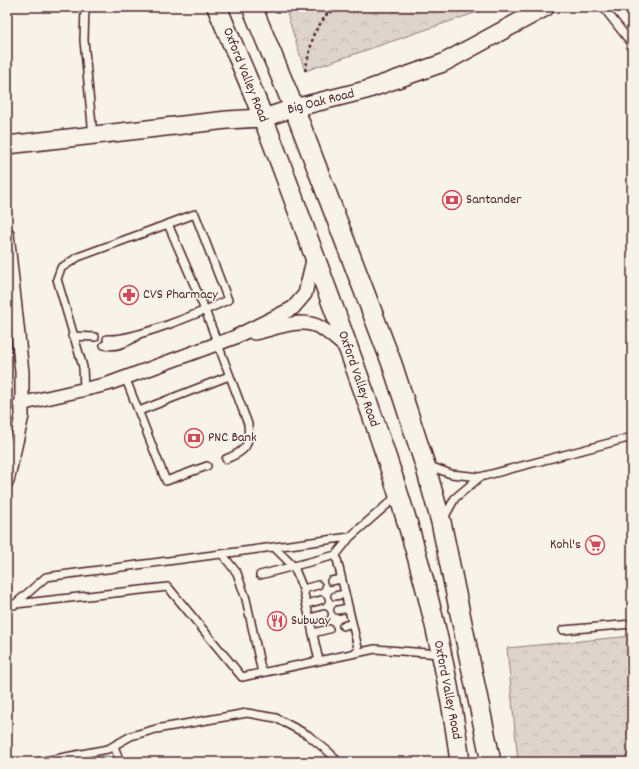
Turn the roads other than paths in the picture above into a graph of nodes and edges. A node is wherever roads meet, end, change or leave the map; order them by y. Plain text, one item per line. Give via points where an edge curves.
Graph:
1 (85, 7) edge
2 (217, 7) edge
3 (252, 7) edge
4 (546, 7) edge
5 (603, 7) edge
6 (632, 44) edge
7 (294, 108) junction
8 (263, 118) junction
9 (93, 136) junction
10 (7, 145) edge
11 (168, 224) junction
12 (7, 234) edge
13 (314, 256) junction
14 (205, 310) junction
15 (72, 336) junction
16 (233, 338) junction
17 (94, 339) dead end
18 (106, 342) dead end
19 (216, 344) junction
20 (348, 349) junction
21 (229, 376) junction
22 (125, 377) junction
23 (84, 389) junction
24 (20, 404) junction
25 (139, 411) junction
26 (632, 437) edge
27 (226, 459) dead end
28 (425, 465) junction
29 (207, 466) dead end
30 (480, 476) junction
31 (7, 481) edge
32 (398, 495) junction
33 (441, 522) junction
34 (350, 537) junction
35 (274, 547) junction
36 (222, 554) junction
37 (336, 555) junction
38 (294, 567) junction
39 (260, 575) dead end
40 (341, 579) junction
41 (332, 581) dead end
42 (318, 585) dead end
43 (303, 589) junction
44 (345, 594) junction
45 (335, 596) dead end
46 (321, 600) dead end
47 (307, 604) junction
48 (10, 605) edge
49 (348, 608) junction
50 (338, 610) dead end
51 (324, 614) dead end
52 (310, 618) junction
53 (352, 623) junction
54 (632, 624) edge
55 (342, 626) dead end
56 (329, 629) dead end
57 (563, 630) dead end
58 (313, 633) junction
59 (359, 652) junction
60 (441, 654) junction
61 (319, 661) junction
62 (262, 673) junction
63 (114, 746) junction
64 (38, 762) edge
65 (120, 762) edge
66 (338, 762) edge
67 (460, 762) edge
68 (491, 762) edge

1 - 9 lane via 84,40
2 - 8 main road, Oxford Valley Road
3 - 7 main road, Oxford Valley Road
4 - 7 street, Big Oak Road via 443,62 366,90
5 - 6 lane
7 - 8 street, Big Oak Road
7 - 28 main road, Oxford Valley Road via 392,364
8 - 9 street, Big Oak Road
8 - 13 main road, Oxford Valley Road
9 - 10 street, Big Oak Road
11 - 14 lane
11 - 14 lane via 195,214 228,300
11 - 15 lane via 78,257 61,268 57,279
12 - 24 street via 22,372
13 - 16 street via 305,294 292,308
13 - 20 main road, Oxford Valley Road
14 - 18 lane
14 - 19 lane
15 - 17 lane
15 - 23 lane via 83,367
16 - 19 street
16 - 20 street via 306,323 320,328
19 - 21 lane
19 - 22 street
20 - 32 main road, Oxford Valley Road
21 - 25 lane
21 - 27 lane via 248,424 249,434 245,449
22 - 23 street
22 - 25 lane
23 - 24 street
24 - 31 street via 22,416
25 - 29 lane via 166,481
26 - 30 lane
28 - 30 lane via 451,474
28 - 33 main road, Oxford Valley Road
30 - 33 lane via 455,498
32 - 34 lane
32 - 60 main road, Oxford Valley Road via 422,574
33 - 68 main road, Oxford Valley Road
34 - 35 lane
34 - 37 lane
35 - 36 lane
35 - 38 lane
36 - 48 lane via 46,576
36 - 62 lane via 237,573 246,599
37 - 38 lane
37 - 40 lane
38 - 39 lane
38 - 43 lane
40 - 41 lane
40 - 44 lane
42 - 43 lane
43 - 47 lane
44 - 45 lane
44 - 49 lane
46 - 47 lane
47 - 52 lane
48 - 62 lane via 168,587 242,677
49 - 50 lane
49 - 53 lane
51 - 52 lane
52 - 58 lane
53 - 55 lane
53 - 59 lane
54 - 57 lane
56 - 58 lane
58 - 61 lane
59 - 60 lane via 375,649
59 - 61 lane
60 - 67 main road, Oxford Valley Road
61 - 62 lane
63 - 64 lane
63 - 65 lane
63 - 66 lane via 130,736 156,729 247,713 276,718 308,735 330,752

